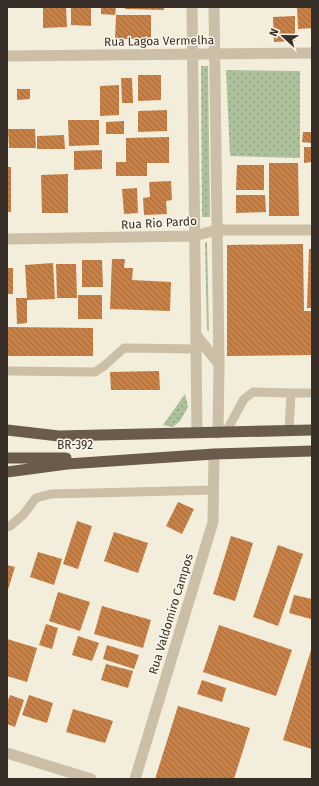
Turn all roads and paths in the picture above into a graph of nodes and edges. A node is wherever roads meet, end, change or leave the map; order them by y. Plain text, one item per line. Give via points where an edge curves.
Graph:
1 (192, 7) edge
2 (214, 7) edge
3 (312, 53) edge
4 (192, 54) junction
5 (215, 54) junction
6 (7, 56) edge
7 (217, 230) junction
8 (312, 230) edge
9 (194, 236) junction
10 (7, 239) edge
11 (196, 335) junction
12 (196, 349) junction
13 (219, 364) junction
14 (9, 371) dead end
15 (291, 393) junction
16 (312, 393) edge
17 (7, 430) edge
18 (289, 430) junction
19 (312, 430) edge
20 (197, 432) junction
21 (222, 432) junction
22 (312, 451) edge
23 (214, 454) junction
24 (7, 458) edge
25 (143, 459) junction
26 (7, 472) edge
27 (214, 490) junction
28 (7, 526) edge
29 (7, 753) edge
30 (91, 779) edge
31 (135, 779) edge

1 - 4 street
2 - 5 street
3 - 5 street, Rua Lagoa Vermelha
4 - 5 street, Rua Lagoa Vermelha
4 - 6 street, Rua Lagoa Vermelha
4 - 9 street
5 - 7 street
7 - 8 street, Rua Rio Pardo
7 - 9 street, Rua Rio Pardo
7 - 13 street
9 - 10 street, Rua Rio Pardo
9 - 11 street
11 - 12 street
11 - 13 street
12 - 14 lane via 124,348 95,372
12 - 20 street
13 - 21 street
15 - 16 lane
15 - 18 lane
15 - 21 lane via 253,392 244,399
17 - 20 highway, BR-392 via 59,436
18 - 19 highway, BR-392
18 - 21 highway, BR-392
20 - 21 highway, BR-392
22 - 23 highway, BR-392
23 - 25 highway, BR-392
23 - 27 street, Rua Valdomiro Campos
24 - 25 highway, BR-392 / BR-392
25 - 26 highway, BR-392 via 67,464
27 - 28 lane via 51,494 36,498 23,515
27 - 31 street, Rua Valdomiro Campos via 213,522
29 - 30 street

